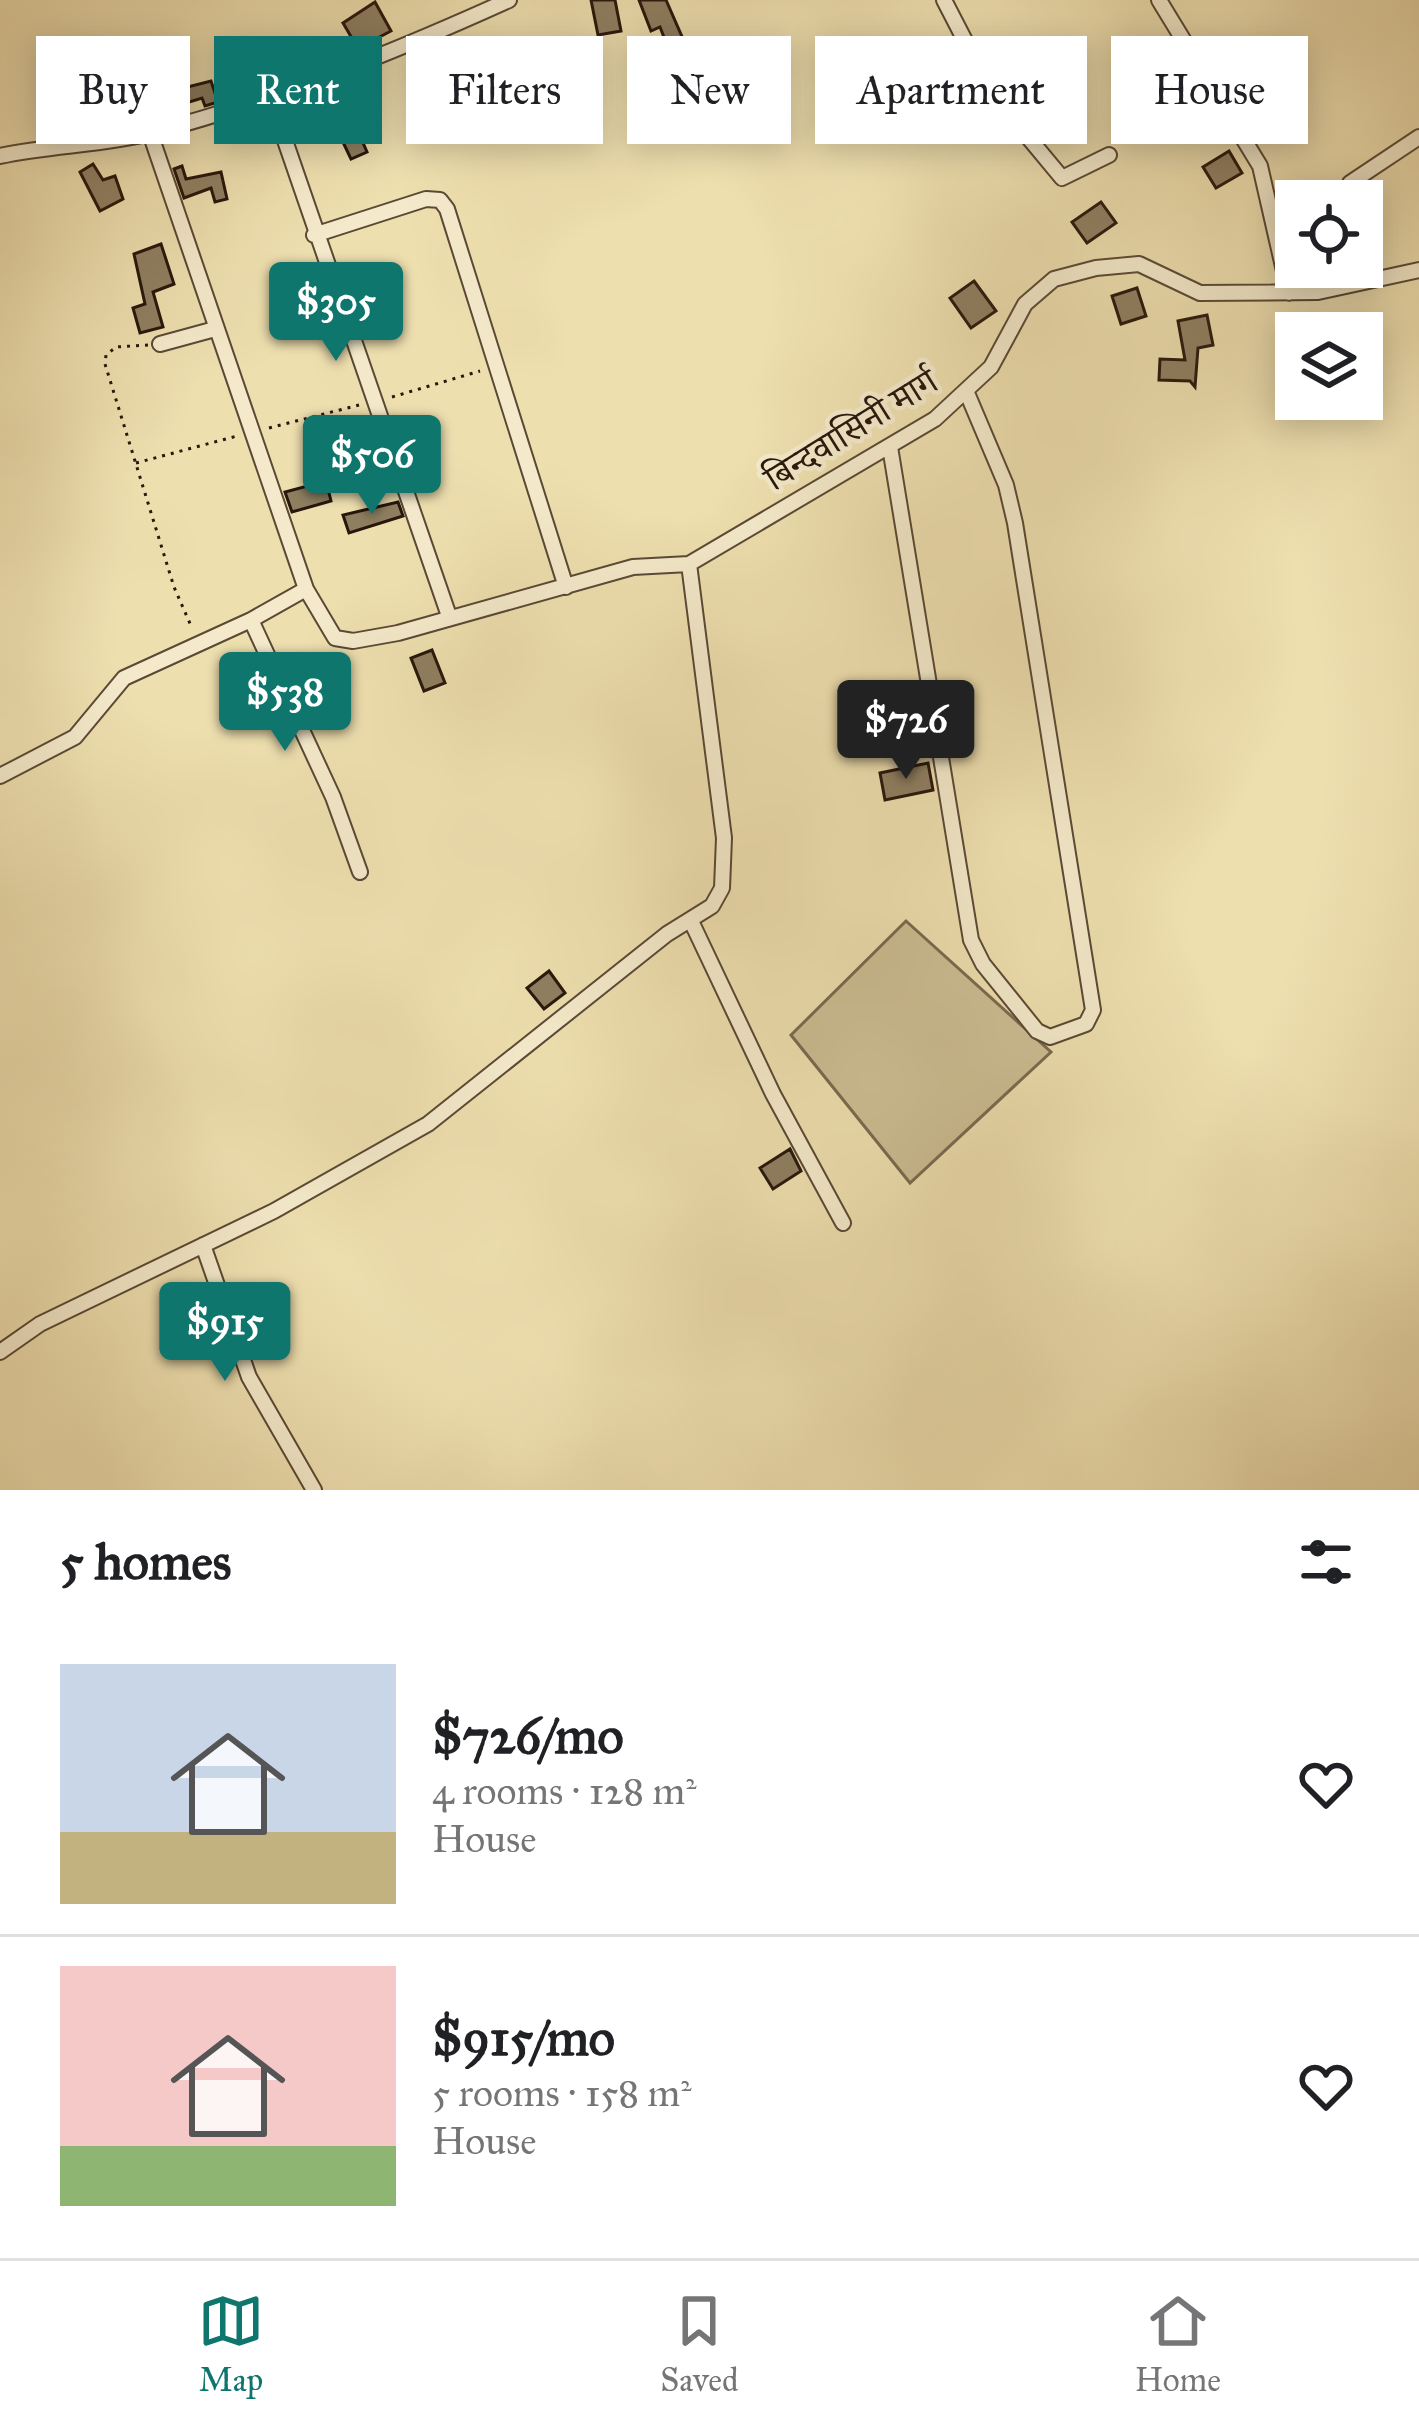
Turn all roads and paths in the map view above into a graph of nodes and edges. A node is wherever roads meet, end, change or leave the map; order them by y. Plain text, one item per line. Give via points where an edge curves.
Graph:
1 (509, 0) edge
2 (944, 0) edge
3 (1159, 0) edge
4 (382, 58) edge
5 (1419, 137) edge
6 (78, 144) edge
7 (154, 144) edge
8 (285, 144) edge
9 (1109, 155) dead end
10 (0, 156) edge
11 (1354, 180) edge
12 (314, 235) junction
13 (1419, 270) edge
14 (1289, 293) junction
15 (215, 329) junction
16 (160, 344) joint
17 (500, 366) junction
18 (968, 393) junction
19 (376, 401) junction
20 (890, 447) junction
21 (689, 565) junction
22 (566, 587) junction
23 (306, 589) junction
24 (449, 616) junction
25 (251, 620) junction
26 (198, 640) junction
27 (0, 776) edge
28 (360, 872) dead end
29 (691, 921) junction
30 (843, 1223) dead end
31 (202, 1245) junction
32 (0, 1352) edge
33 (314, 1490) edge

1 - 4 street
2 - 9 street via 993,94 1062,178
3 - 14 street via 1260,166
5 - 11 street
6 - 10 street
7 - 15 street
8 - 12 street
12 - 17 street via 440,200
12 - 19 street
13 - 14 street, बिन्दवासिनी मार्ग
14 - 18 street, बिन्दवासिनी मार्ग via 1200,293 1139,264 1054,279 1025,304
15 - 16 street
15 - 23 street
16 - 26 path via 116,347 105,364
17 - 19 path
17 - 22 street
18 - 20 street, बिन्दवासिनी मार्ग
18 - 20 street via 1015,523 1093,1010 1086,1024 1050,1037 982,964 971,940
19 - 24 street
20 - 21 street, बिन्दवासिनी मार्ग
21 - 22 street via 634,567
21 - 29 street via 724,851 718,898
22 - 24 street
23 - 24 street via 335,638 398,633
23 - 25 street
25 - 26 street
25 - 28 street
26 - 27 street via 124,678 75,737
29 - 30 street
29 - 31 street via 428,1124
31 - 32 street via 40,1324
31 - 33 street via 249,1377

